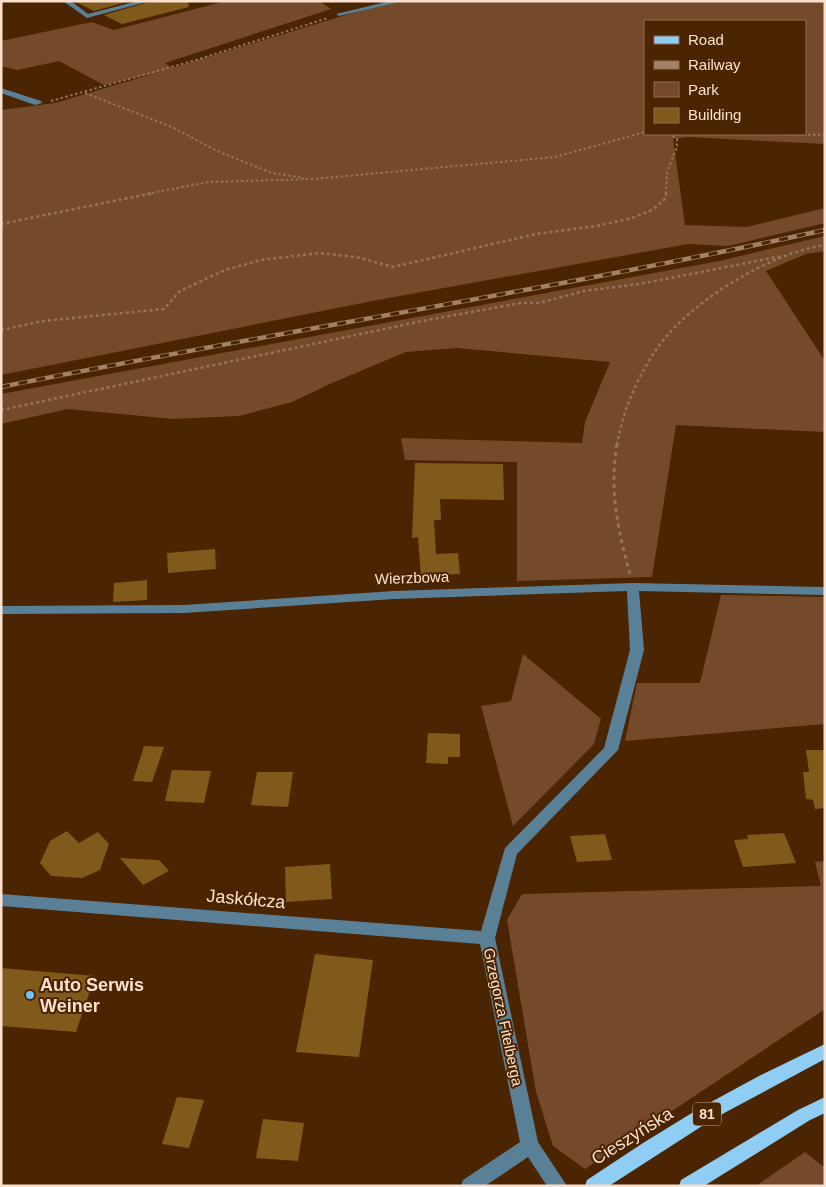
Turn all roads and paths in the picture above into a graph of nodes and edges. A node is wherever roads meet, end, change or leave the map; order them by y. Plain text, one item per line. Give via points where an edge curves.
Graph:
1 (66, 1) edge
2 (148, 1) edge
3 (400, 1) edge
4 (339, 14) joint
5 (1, 90) edge
6 (84, 93) junction
7 (38, 103) joint
8 (644, 132) edge
9 (806, 134) edge
10 (825, 134) edge
11 (671, 135) edge
12 (314, 179) junction
13 (1, 224) edge
14 (825, 245) edge
15 (782, 256) junction
16 (1, 330) edge
17 (1, 410) edge
18 (633, 587) junction
19 (825, 591) edge
20 (1, 610) edge
21 (1, 900) edge
22 (487, 938) junction
23 (825, 1051) edge
24 (825, 1105) edge
25 (530, 1145) junction
26 (470, 1186) edge
27 (558, 1186) edge
28 (594, 1186) edge
29 (688, 1186) edge

1 - 2 street via 87,16
3 - 4 street
4 - 6 path
5 - 7 street
6 - 7 path
6 - 12 path via 172,127 272,173
8 - 12 path via 555,157
9 - 10 path
11 - 16 path via 677,139 677,147 667,172 666,198 652,210 632,218 536,234 393,267 356,257 319,253 262,260 225,270 180,291 164,309 43,321
12 - 13 path via 208,182
14 - 15 path
15 - 17 path via 640,284 584,291 539,303 521,303 427,320
15 - 18 path via 748,272 671,332 641,373 623,421 613,477 618,529
18 - 19 street, Wierzbowa
18 - 20 street, Wierzbowa via 394,595 184,609
18 - 22 street, Grzegorza Fitelberga via 637,650 611,750 510,852
21 - 22 street, Jaskółcza
22 - 25 street, Grzegorza Fitelberga
23 - 28 main road, Cieszyńska / 81 via 715,1109 628,1161
24 - 29 main road
25 - 26 street
25 - 27 street, Grzegorza Fitelberga

